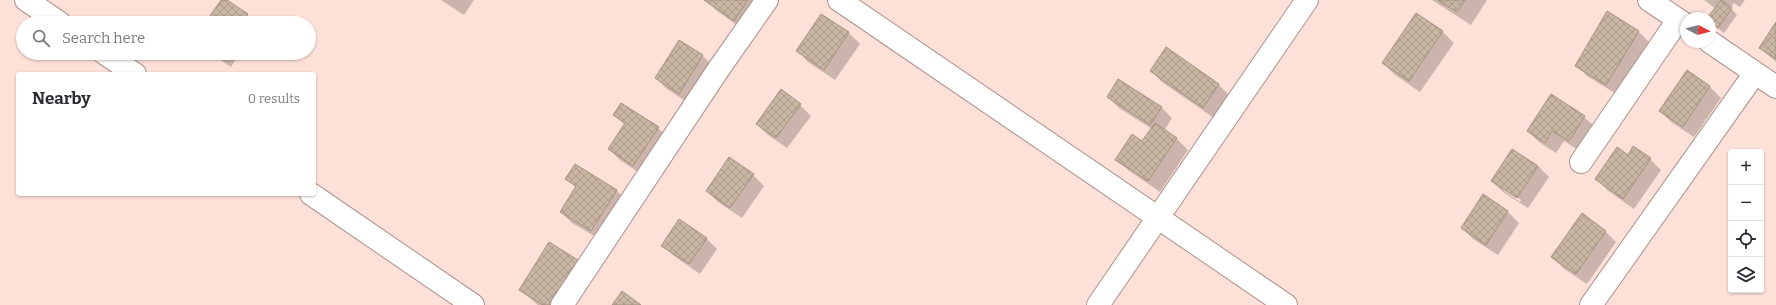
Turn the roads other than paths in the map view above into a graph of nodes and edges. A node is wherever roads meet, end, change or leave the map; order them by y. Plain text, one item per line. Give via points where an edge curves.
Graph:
1 (26, 0) edge
2 (767, 0) edge
3 (839, 0) edge
4 (1306, 0) edge
5 (1649, 0) edge
6 (50, 16) edge
7 (1680, 21) edge
8 (1680, 25) edge
9 (1716, 46) edge
10 (114, 60) edge
11 (132, 72) edge
12 (1755, 73) junction
13 (1776, 87) edge
14 (1581, 162) dead end
15 (313, 196) edge
16 (1158, 218) junction
17 (473, 305) edge
18 (562, 305) edge
19 (1098, 305) edge
20 (1286, 305) edge
21 (1591, 305) edge

1 - 6 street
2 - 18 street
3 - 16 street
4 - 16 street
5 - 7 street
8 - 14 street
9 - 12 street
10 - 11 street
12 - 13 street
12 - 21 street
15 - 17 street
16 - 19 street
16 - 20 street

